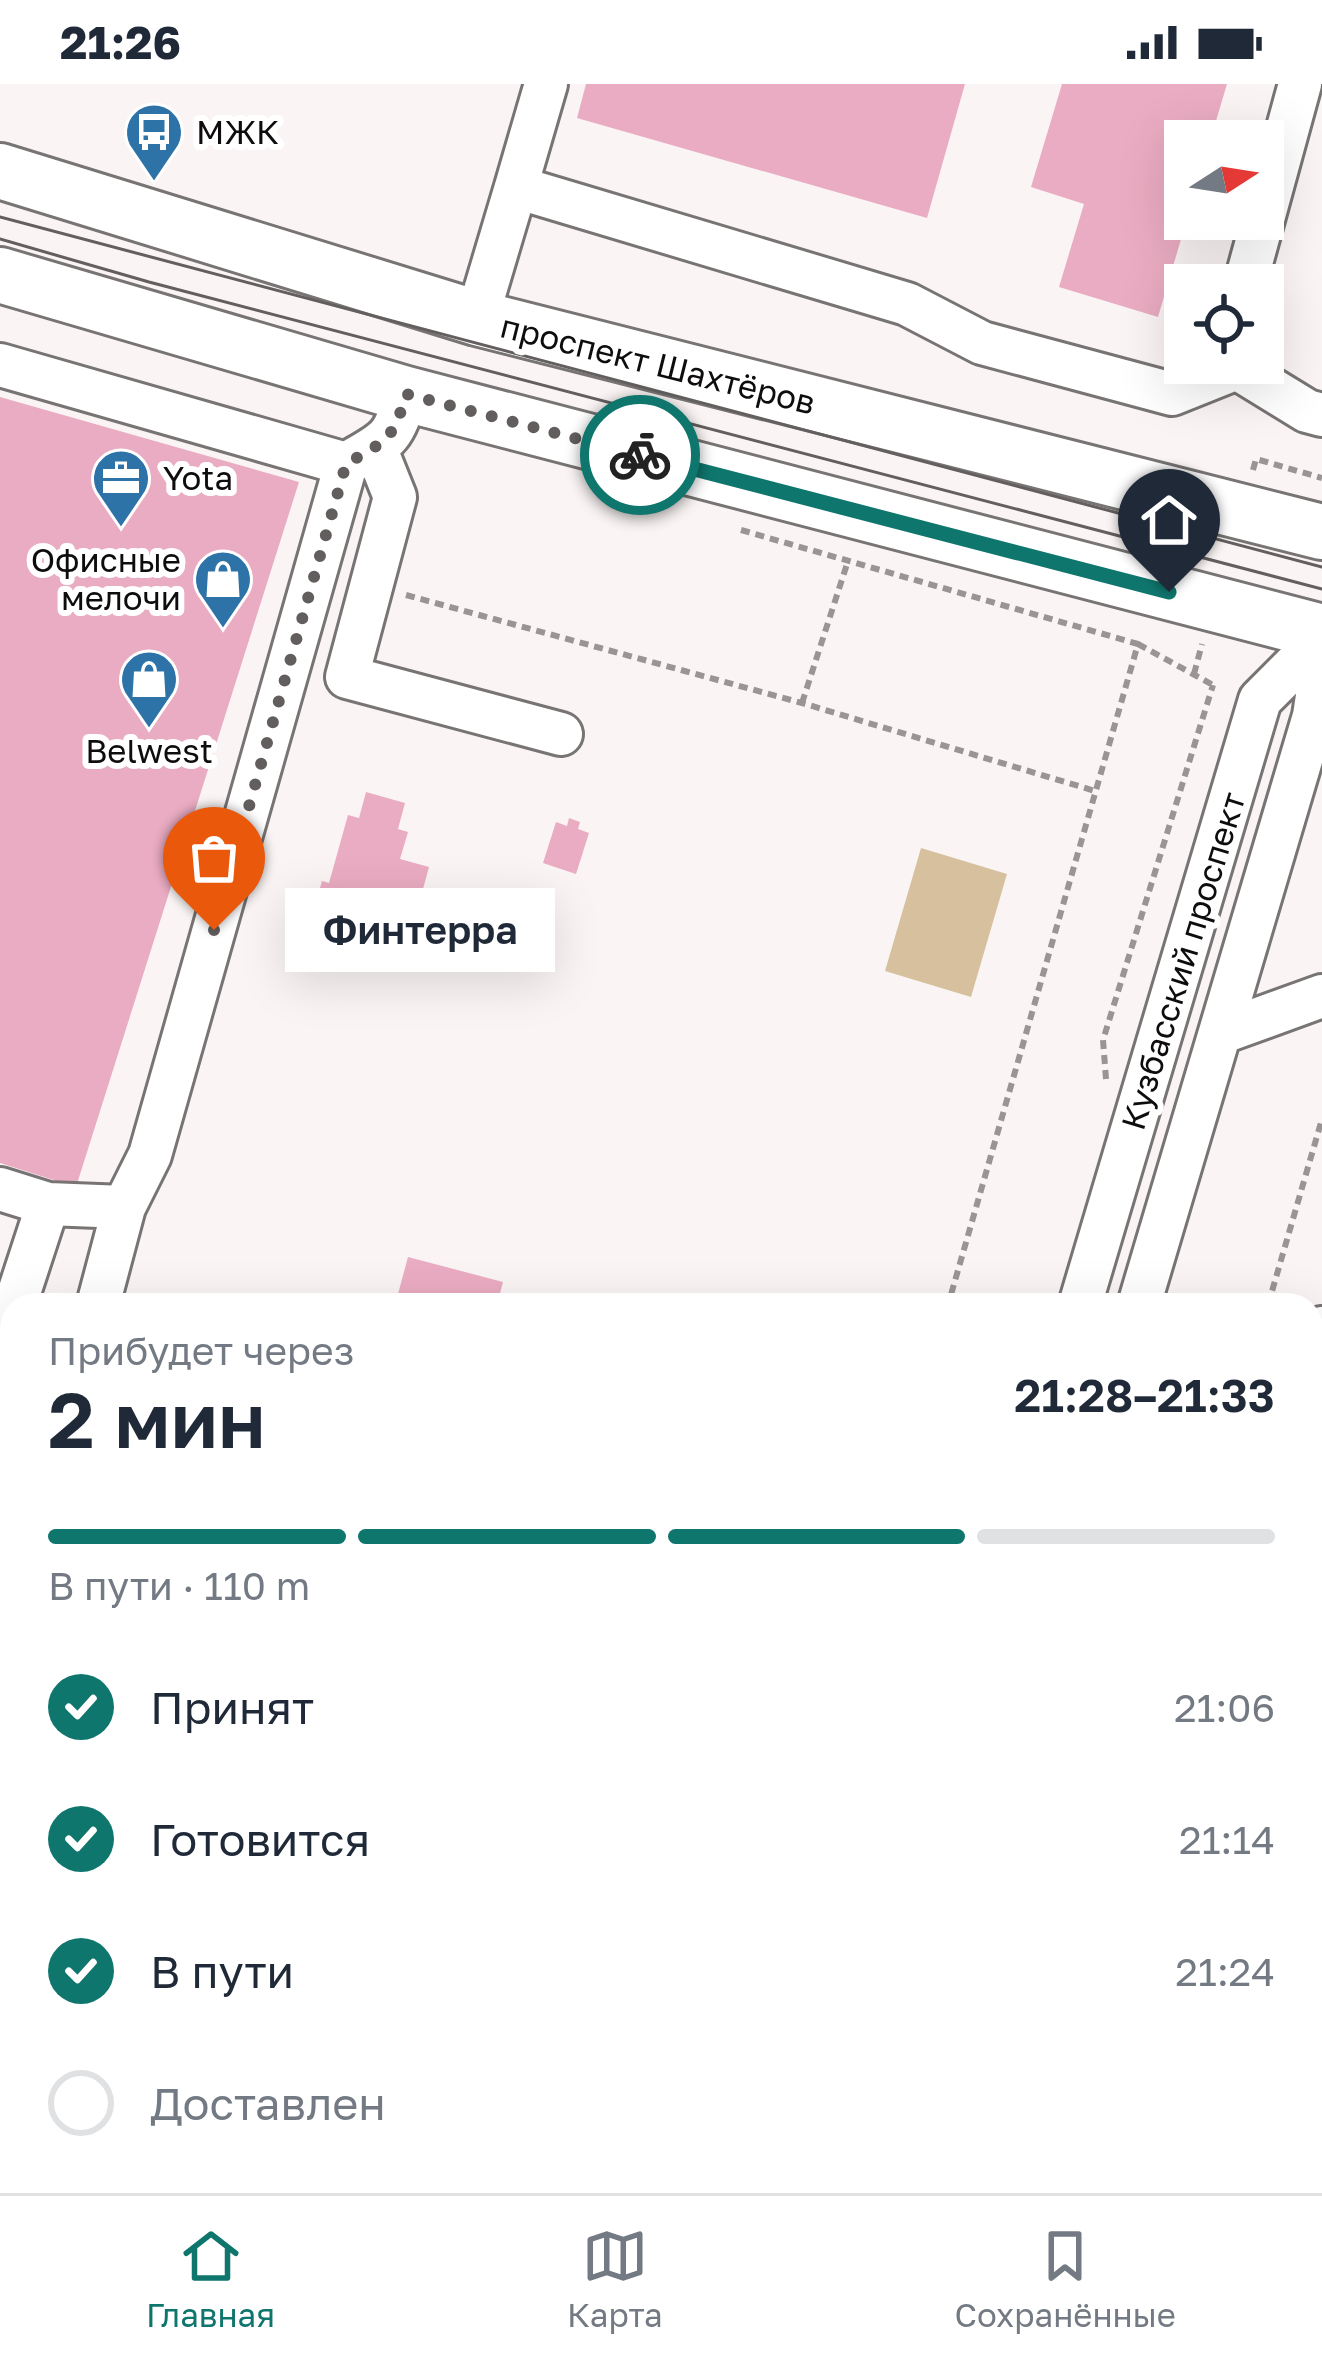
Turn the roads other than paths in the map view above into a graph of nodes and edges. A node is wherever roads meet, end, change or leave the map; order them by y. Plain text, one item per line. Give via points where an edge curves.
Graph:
1 (546, 84) edge
2 (1300, 84) edge
3 (0, 171) edge
4 (516, 187) junction
5 (1251, 264) edge
6 (0, 275) edge
7 (478, 318) junction
8 (0, 364) edge
9 (1194, 384) edge
10 (1265, 384) edge
11 (406, 394) junction
12 (1322, 415) edge
13 (360, 456) junction
14 (1322, 532) edge
15 (1322, 635) edge
16 (1322, 663) edge
17 (561, 734) dead end
18 (1322, 996) edge
19 (1220, 1033) junction
20 (0, 1189) edge
21 (48, 1204) junction
22 (124, 1207) junction
23 (19, 1293) edge
24 (101, 1293) edge
25 (1085, 1293) edge
26 (1143, 1293) edge

1 - 4 street
2 - 5 street
3 - 7 main road, проспект Шахтёров
4 - 7 street
4 - 9 street via 907,304 982,343 1172,394
6 - 11 main road
7 - 14 main road, проспект Шахтёров
8 - 13 street
10 - 12 street
11 - 13 street via 396,430
11 - 15 main road
13 - 17 street via 395,497 347,677
13 - 22 street via 150,1155
15 - 25 street, Кузбасский проспект via 1260,700
16 - 19 street, Кузбасский проспект via 1314,716
18 - 19 street
19 - 26 street, Кузбасский проспект
20 - 21 street
21 - 22 street
21 - 23 street
22 - 24 street

